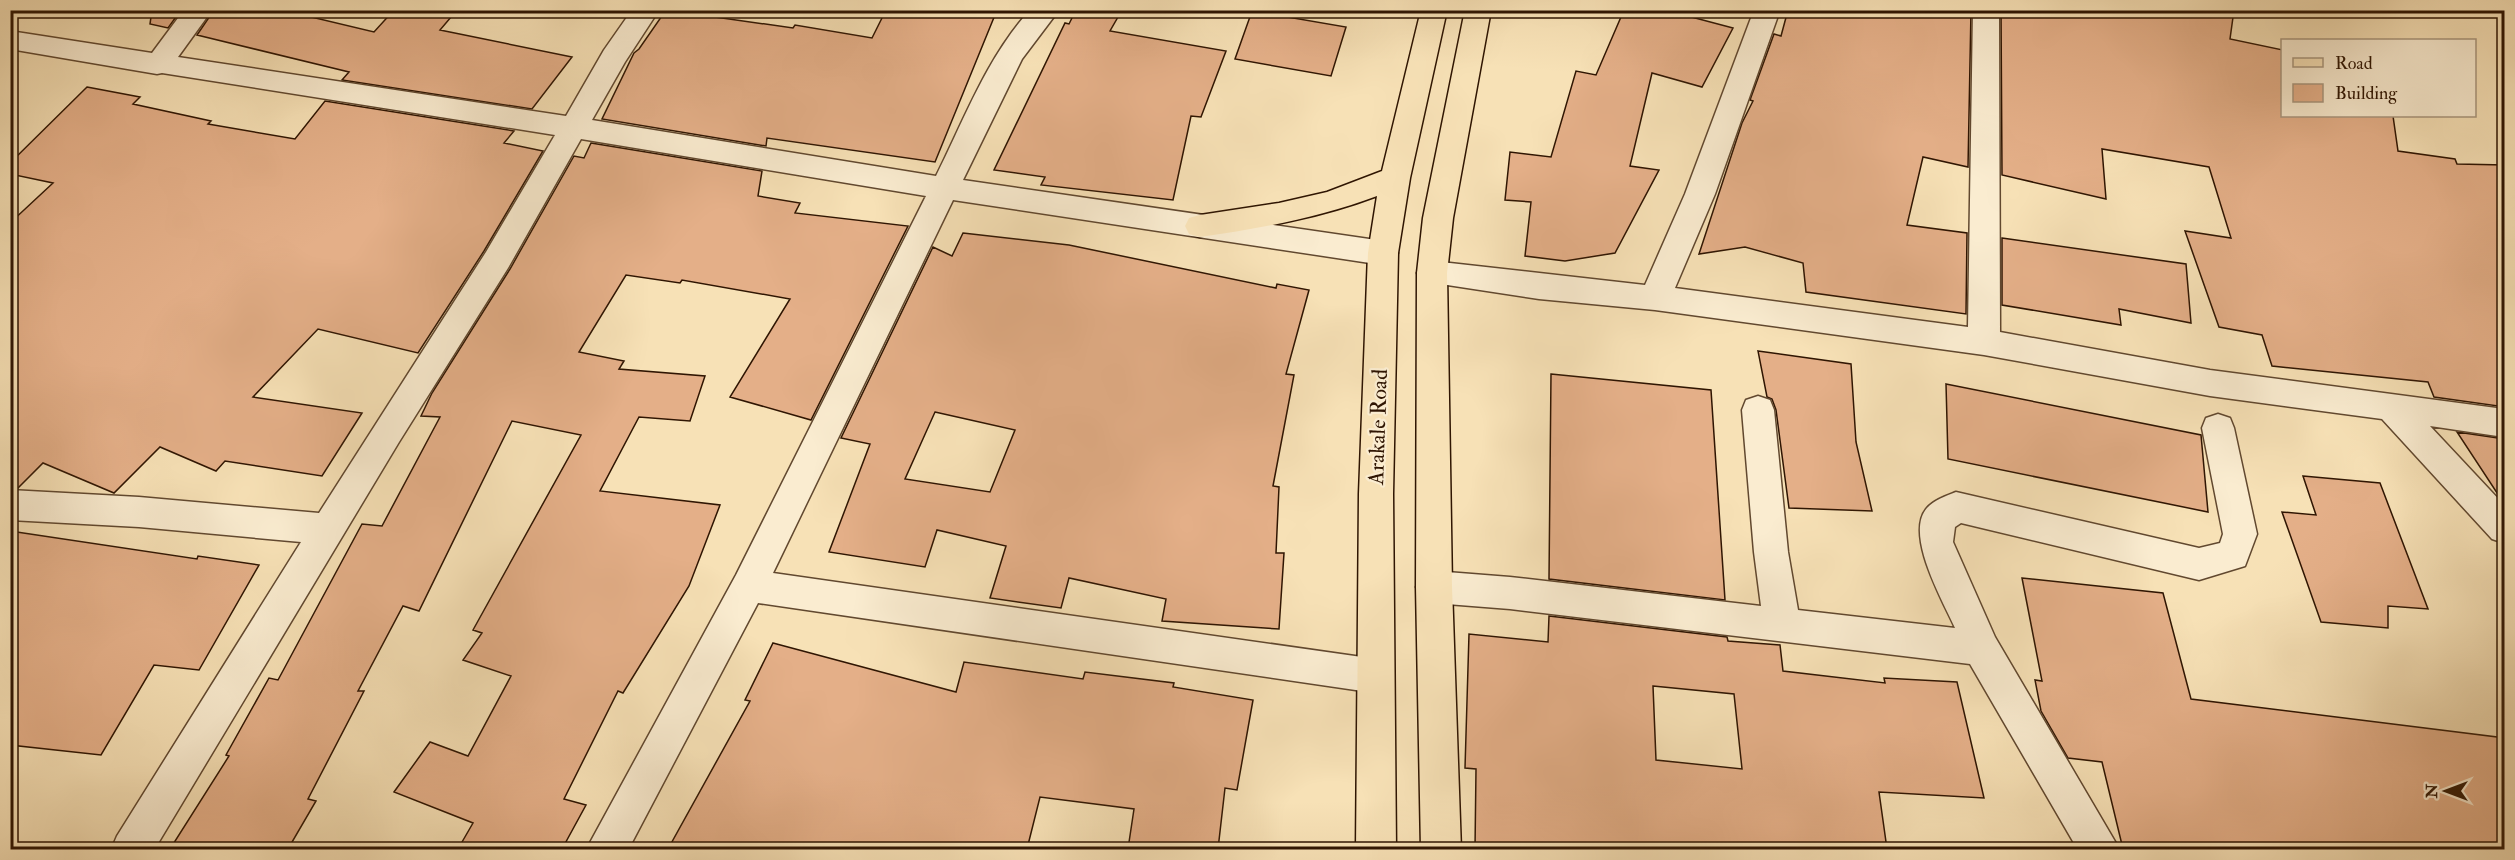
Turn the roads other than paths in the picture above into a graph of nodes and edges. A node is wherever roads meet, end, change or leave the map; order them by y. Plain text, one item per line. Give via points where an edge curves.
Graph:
1 (199, 10) edge
2 (646, 10) edge
3 (1046, 10) edge
4 (1434, 10) edge
5 (1478, 10) edge
6 (1767, 10) edge
7 (1986, 10) edge
8 (10, 40) edge
9 (157, 65) junction
10 (575, 128) junction
11 (1395, 178) junction
12 (945, 189) junction
13 (1200, 225) junction
14 (1383, 253) junction
15 (1432, 273) junction
16 (1655, 298) junction
17 (1984, 342) junction
18 (2391, 407) junction
19 (1758, 410) dead end
20 (2505, 423) edge
21 (2218, 428) dead end
22 (10, 505) edge
23 (2505, 528) edge
24 (328, 529) junction
25 (748, 586) junction
26 (1434, 587) junction
27 (1782, 625) junction
28 (1981, 648) junction
29 (1376, 676) junction
30 (131, 849) edge
31 (606, 849) edge
32 (1376, 849) edge
33 (1441, 849) edge
34 (2100, 849) edge

1 - 9 street
2 - 10 street via 614,57
3 - 12 street via 1008,57
4 - 11 main road, Arakale Road
5 - 15 main road via 1438,218
6 - 16 street via 1700,194
7 - 17 street
8 - 9 street
9 - 10 street
10 - 12 street
10 - 24 street
11 - 13 main road via 1332,202
11 - 14 main road, Arakale Road
12 - 13 street
12 - 25 street
13 - 14 street
14 - 29 main road, Arakale Road via 1376,494
15 - 16 street
15 - 26 main road
16 - 17 street
17 - 18 street via 2210,383
18 - 20 street
18 - 23 street
19 - 27 street
21 - 28 street via 2240,534 2232,555 2199,564 1956,507 1939,519 1936,542
22 - 24 street
24 - 30 street
25 - 29 street
25 - 31 street
26 - 27 street
26 - 33 main road
27 - 28 street
28 - 34 street
29 - 32 main road, Arakale Road

